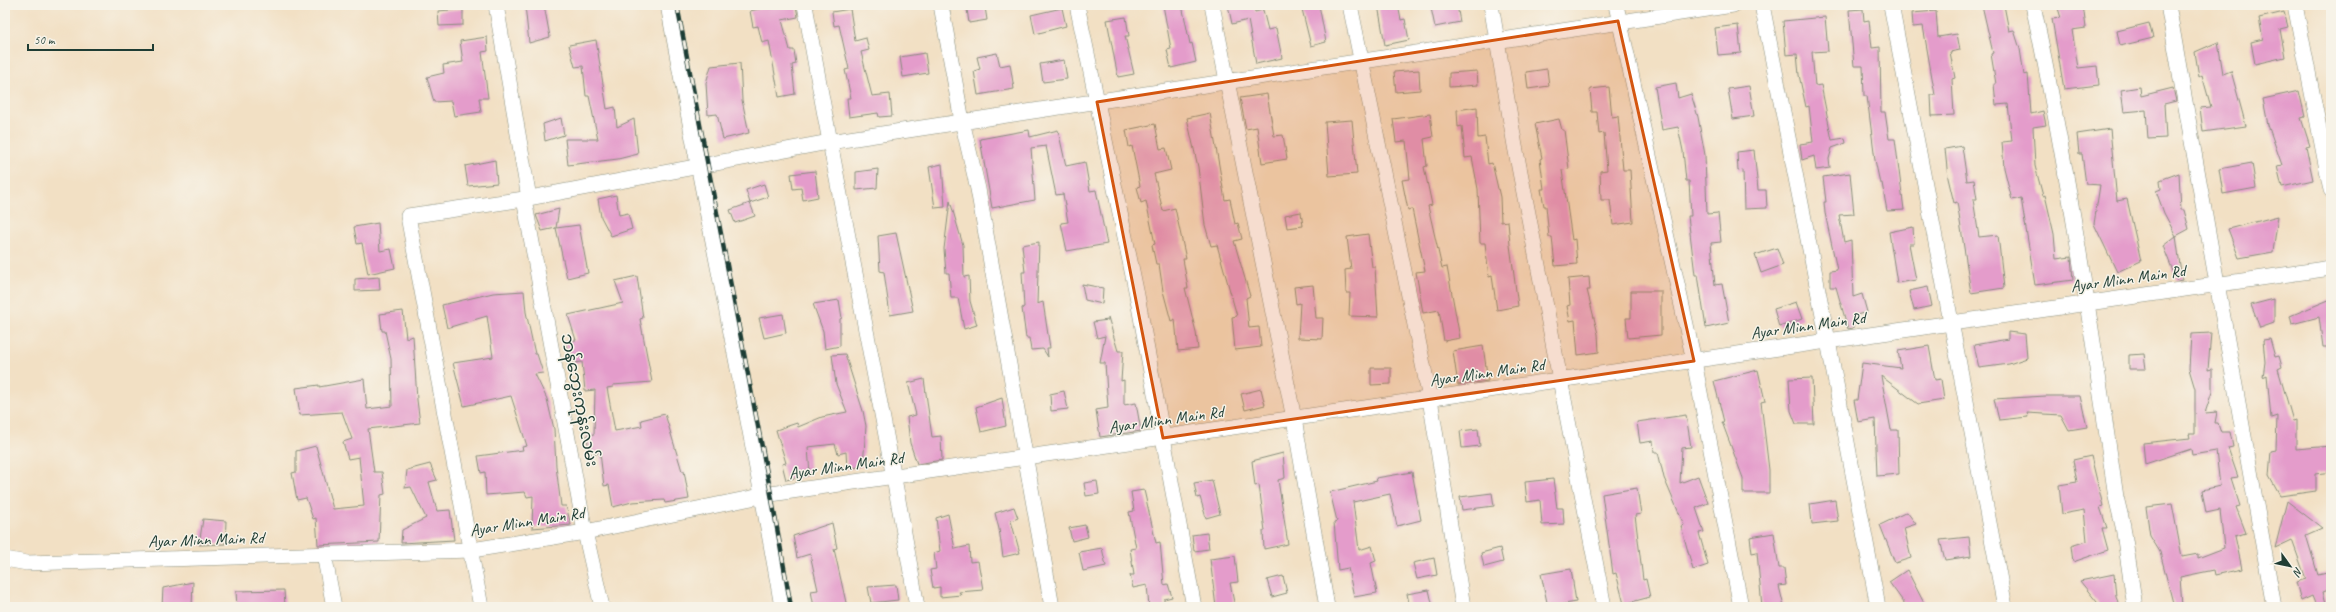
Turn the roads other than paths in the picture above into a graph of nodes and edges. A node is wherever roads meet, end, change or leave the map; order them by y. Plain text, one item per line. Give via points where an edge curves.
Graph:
1 (496, 5) edge
2 (668, 5) edge
3 (806, 5) edge
4 (941, 5) edge
5 (1077, 5) edge
6 (1212, 5) edge
7 (1350, 5) edge
8 (1491, 5) edge
9 (1616, 5) edge
10 (1733, 5) edge
11 (1762, 5) edge
12 (1891, 5) edge
13 (2033, 5) edge
14 (2168, 5) edge
15 (2295, 5) edge
16 (1618, 21) junction
17 (1497, 40) junction
18 (1360, 61) junction
19 (1227, 81) junction
20 (1097, 102) junction
21 (962, 121) junction
22 (829, 142) junction
23 (697, 166) junction
24 (2331, 190) edge
25 (526, 199) junction
26 (2331, 268) edge
27 (2219, 285) junction
28 (2088, 304) junction
29 (1952, 323) junction
30 (1828, 341) junction
31 (1694, 361) junction
32 (1562, 380) junction
33 (1430, 399) junction
34 (1294, 419) junction
35 (1163, 438) junction
36 (1026, 458) junction
37 (895, 477) junction
38 (763, 496) junction
39 (585, 532) junction
40 (472, 550) junction
41 (324, 554) junction
42 (5, 559) edge
43 (334, 607) edge
44 (481, 607) edge
45 (602, 607) edge
46 (782, 607) edge
47 (917, 607) edge
48 (1052, 607) edge
49 (1194, 607) edge
50 (1327, 607) edge
51 (1463, 607) edge
52 (1604, 607) edge
53 (1741, 607) edge
54 (1878, 607) edge
55 (2005, 607) edge
56 (2135, 607) edge
57 (2274, 607) edge

1 - 25 street, ဘန်ဘွေးကုန်းလမ်း
2 - 23 street
3 - 22 street
4 - 21 street
5 - 20 street
6 - 19 street
7 - 18 street
8 - 17 street
9 - 16 street
10 - 16 street
11 - 30 street
12 - 29 street
13 - 28 street via 2051,90
14 - 27 street
15 - 24 street
16 - 17 street
16 - 31 street
17 - 18 street
17 - 32 street via 1515,146
18 - 19 street
18 - 33 street
19 - 20 street
19 - 34 street
20 - 21 street
20 - 35 street via 1137,295
21 - 22 street
21 - 36 street via 978,189
22 - 23 street
22 - 37 street
23 - 25 street
23 - 38 street
25 - 39 street, ဘန်ဘွေးကုန်းလမ်း
25 - 40 street via 408,216
26 - 27 street, Ayar Minn Main Rd
27 - 28 street, Ayar Minn Main Rd
27 - 57 street
28 - 29 street, Ayar Minn Main Rd
28 - 56 street
29 - 30 street, Ayar Minn Main Rd
29 - 55 street
30 - 31 street, Ayar Minn Main Rd
30 - 54 street
31 - 32 street, Ayar Minn Main Rd
31 - 53 street
32 - 33 street, Ayar Minn Main Rd
32 - 52 street
33 - 34 street, Ayar Minn Main Rd
33 - 51 street
34 - 35 street, Ayar Minn Main Rd
34 - 50 street
35 - 36 street, Ayar Minn Main Rd
35 - 49 street
36 - 37 street, Ayar Minn Main Rd
36 - 48 street
37 - 38 street, Ayar Minn Main Rd
37 - 47 street
38 - 39 street, Ayar Minn Main Rd
38 - 46 street
39 - 40 street, Ayar Minn Main Rd
39 - 45 street, ဘန်ဘွေးကုန်းလမ်း
40 - 41 street, Ayar Minn Main Rd
40 - 44 street
41 - 42 street, Ayar Minn Main Rd via 27,563
41 - 43 street

